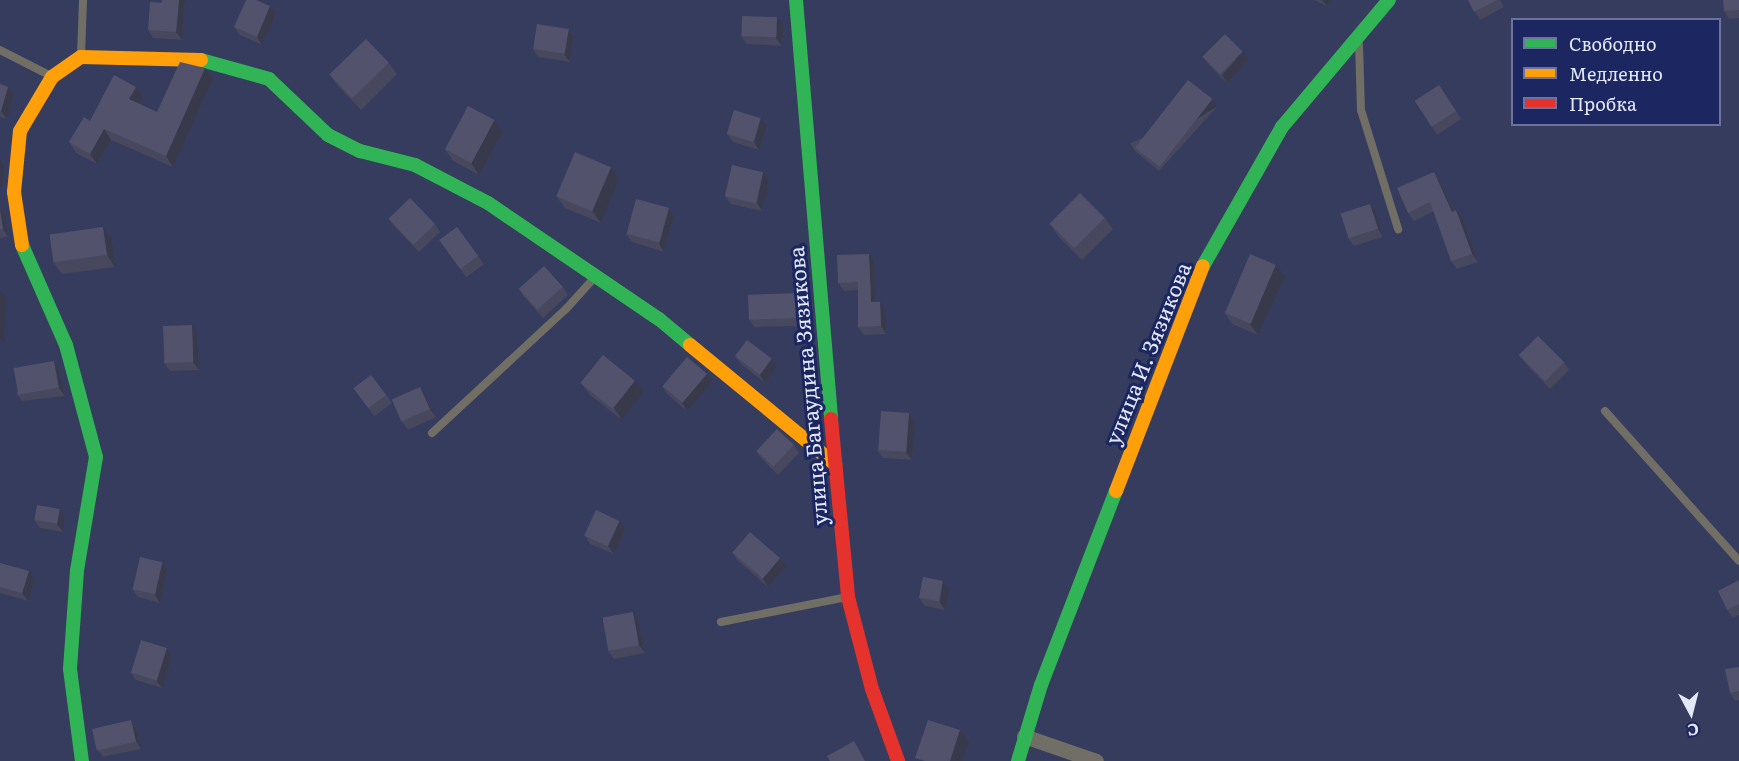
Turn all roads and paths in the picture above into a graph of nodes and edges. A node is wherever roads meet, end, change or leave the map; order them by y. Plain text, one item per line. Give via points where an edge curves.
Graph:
1 (83, 0) edge
2 (796, 0) edge
3 (1389, 0) edge
4 (1359, 36) junction
5 (0, 50) edge
6 (81, 57) junction
7 (52, 76) junction
8 (1398, 229) dead end
9 (596, 276) junction
10 (1605, 411) dead end
11 (432, 433) dead end
12 (835, 464) junction
13 (1739, 561) edge
14 (848, 597) junction
15 (721, 622) dead end
16 (1024, 736) junction
17 (82, 761) edge
18 (898, 761) edge
19 (1018, 761) edge
20 (1096, 761) edge

1 - 6 lane
2 - 12 street, улица Багаудина Зязикова
3 - 4 street, улица И. Зязикова
4 - 8 lane via 1361,110
4 - 16 street, улица И. Зязикова via 1282,126 1208,256
5 - 7 lane
6 - 7 street
6 - 9 street via 203,60 269,79 328,135 360,151 415,165 488,204
7 - 17 street via 20,131 14,192 24,255 66,345 96,457 77,571 70,669
9 - 11 lane via 552,323
9 - 12 street via 659,319
10 - 13 lane
12 - 14 street, улица Багаудина Зязикова
14 - 15 lane
14 - 18 street, улица Багаудина Зязикова via 872,689
16 - 19 street, улица И. Зязикова
16 - 20 street

